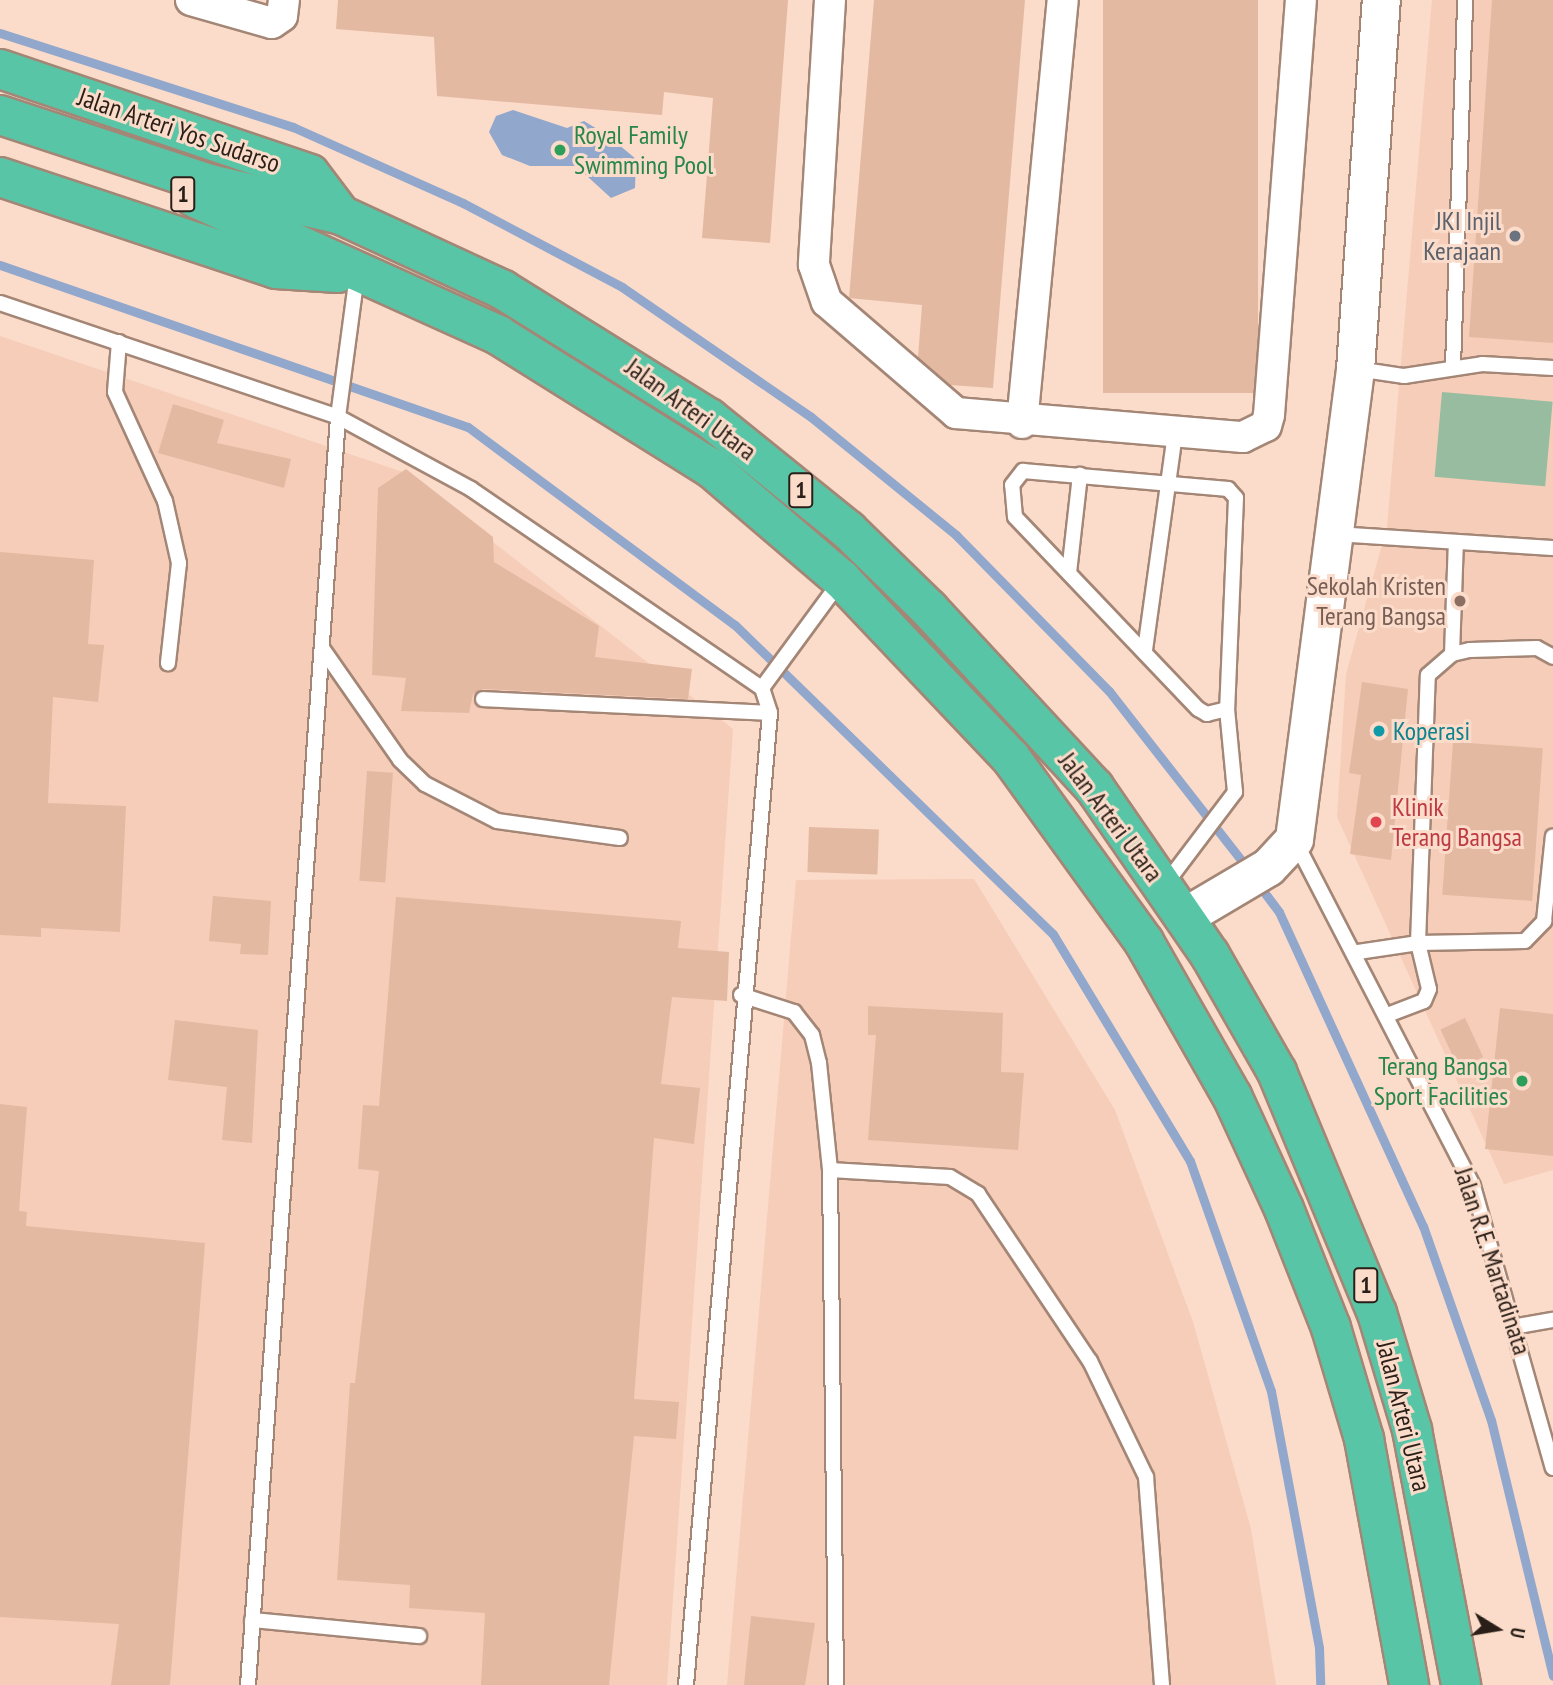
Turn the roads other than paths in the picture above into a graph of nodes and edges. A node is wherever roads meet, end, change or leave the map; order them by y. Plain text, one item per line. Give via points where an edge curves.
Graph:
1 (191, 0) edge
2 (284, 0) edge
3 (830, 0) edge
4 (1063, 0) edge
5 (1301, 0) edge
6 (1381, 0) edge
7 (1465, 0) edge
8 (0, 69) edge
9 (0, 115) edge
10 (0, 133) edge
11 (0, 177) edge
12 (341, 215) junction
13 (357, 274) junction
14 (0, 303) edge
15 (119, 342) junction
16 (1453, 367) junction
17 (1553, 368) edge
18 (1354, 369) junction
19 (338, 417) junction
20 (1023, 423) junction
21 (1175, 433) junction
22 (1080, 475) junction
23 (1167, 480) junction
24 (1335, 534) junction
25 (1456, 542) junction
26 (1553, 548) edge
27 (1069, 573) junction
28 (842, 580) junction
29 (322, 648) junction
30 (1145, 650) junction
31 (1452, 653) junction
32 (1553, 657) edge
33 (167, 663) dead end
34 (762, 688) junction
35 (483, 698) dead end
36 (1227, 709) junction
37 (769, 713) junction
38 (1553, 836) edge
39 (620, 838) dead end
40 (1294, 839) junction
41 (1175, 901) junction
42 (1418, 943) junction
43 (1358, 952) junction
44 (741, 995) junction
45 (1390, 1014) junction
46 (830, 1170) junction
47 (1553, 1320) edge
48 (1518, 1326) junction
49 (1553, 1468) edge
50 (252, 1620) junction
51 (419, 1636) dead end
52 (248, 1685) edge
53 (686, 1685) edge
54 (836, 1685) edge
55 (1162, 1685) edge
56 (1409, 1685) edge
57 (1461, 1685) edge

1 - 2 street via 272,23 282,16
3 - 20 street via 814,265 819,288 888,360 956,413
4 - 20 street
5 - 21 street via 1266,426 1243,438
6 - 18 street
7 - 16 lane
8 - 12 highway, Jalan Arteri Yos Sudarso via 310,174
9 - 12 highway, 1 via 211,184
10 - 13 highway, 1 via 206,201
11 - 13 highway via 276,270
12 - 41 highway, Jalan Arteri Utara / 1 via 570,328 709,418 793,484 929,609 1076,767
13 - 19 lane
13 - 28 highway, Jalan Arteri Utara / 1 via 448,309 575,379 711,468
14 - 15 lane
15 - 19 lane
15 - 33 lane via 115,392 165,501 179,563
16 - 17 lane
16 - 18 lane via 1404,376
18 - 24 street
19 - 29 lane
19 - 34 lane via 471,489
20 - 21 street
21 - 23 lane
22 - 23 lane
22 - 27 lane
22 - 27 lane via 1023,471 1011,493 1014,517
23 - 30 lane
23 - 36 lane via 1217,484 1236,498
24 - 25 lane
24 - 40 street
25 - 26 lane
25 - 31 lane
27 - 30 lane
28 - 34 lane
28 - 56 highway, Jalan Arteri Utara / 1 via 1011,758 1144,942 1232,1096 1331,1328 1364,1439
29 - 39 lane via 400,760 425,784 497,821
29 - 50 lane
30 - 36 lane via 1198,709 1207,714
31 - 32 lane via 1537,648
31 - 42 lane via 1428,676 1423,705
34 - 37 lane
35 - 37 lane
36 - 41 lane via 1231,800 1203,839
37 - 44 lane
38 - 42 lane via 1544,921 1537,933 1525,942
40 - 41 street via 1268,867 1220,898
40 - 43 lane, Jalan R.E. Martadinata
41 - 57 highway, Jalan Arteri Utara / 1 via 1277,1072 1377,1313 1412,1430
42 - 43 lane
42 - 45 lane via 1428,996
43 - 45 lane, Jalan R.E. Martadinata
44 - 46 lane via 794,1012 812,1035
44 - 53 lane
45 - 48 lane, Jalan R.E. Martadinata via 1473,1186
46 - 54 lane
46 - 55 lane via 950,1177 978,1194 1090,1361 1146,1477
47 - 48 lane
48 - 49 lane, Jalan R.E. Martadinata
50 - 51 lane
50 - 52 lane

